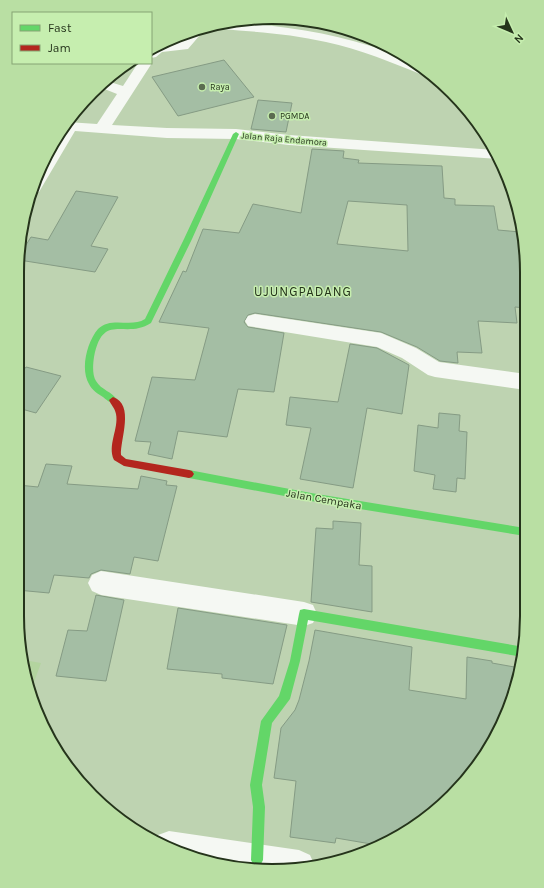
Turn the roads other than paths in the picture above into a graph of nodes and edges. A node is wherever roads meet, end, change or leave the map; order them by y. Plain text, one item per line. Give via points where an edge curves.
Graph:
1 (242, 26) edge
2 (310, 29) edge
3 (191, 37) edge
4 (168, 47) edge
5 (405, 62) edge
6 (144, 64) edge
7 (108, 86) edge
8 (125, 92) junction
9 (71, 127) edge
10 (102, 128) junction
11 (236, 134) junction
12 (490, 154) edge
13 (255, 321) dead end
14 (520, 381) edge
15 (520, 531) edge
16 (101, 582) dead end
17 (304, 614) junction
18 (517, 651) edge
19 (186, 849) edge
20 (257, 860) junction
21 (281, 863) edge

1 - 2 street
2 - 5 street
3 - 4 street via 183,46
6 - 8 street
7 - 8 street
8 - 10 street
9 - 10 street, Jalan Raja Endamora
10 - 11 street, Jalan Raja Endamora via 167,133
11 - 12 street, Jalan Raja Endamora
11 - 15 street, Jalan Cempaka via 148,321 138,326 110,326 95,339 91,350 90,376 93,383 120,407 122,414 117,457 124,462 311,497
13 - 14 street via 381,340 409,352 435,369
16 - 17 street
17 - 18 street
17 - 20 street via 295,661 284,699 267,721 256,785 259,807
19 - 20 street
20 - 21 street

